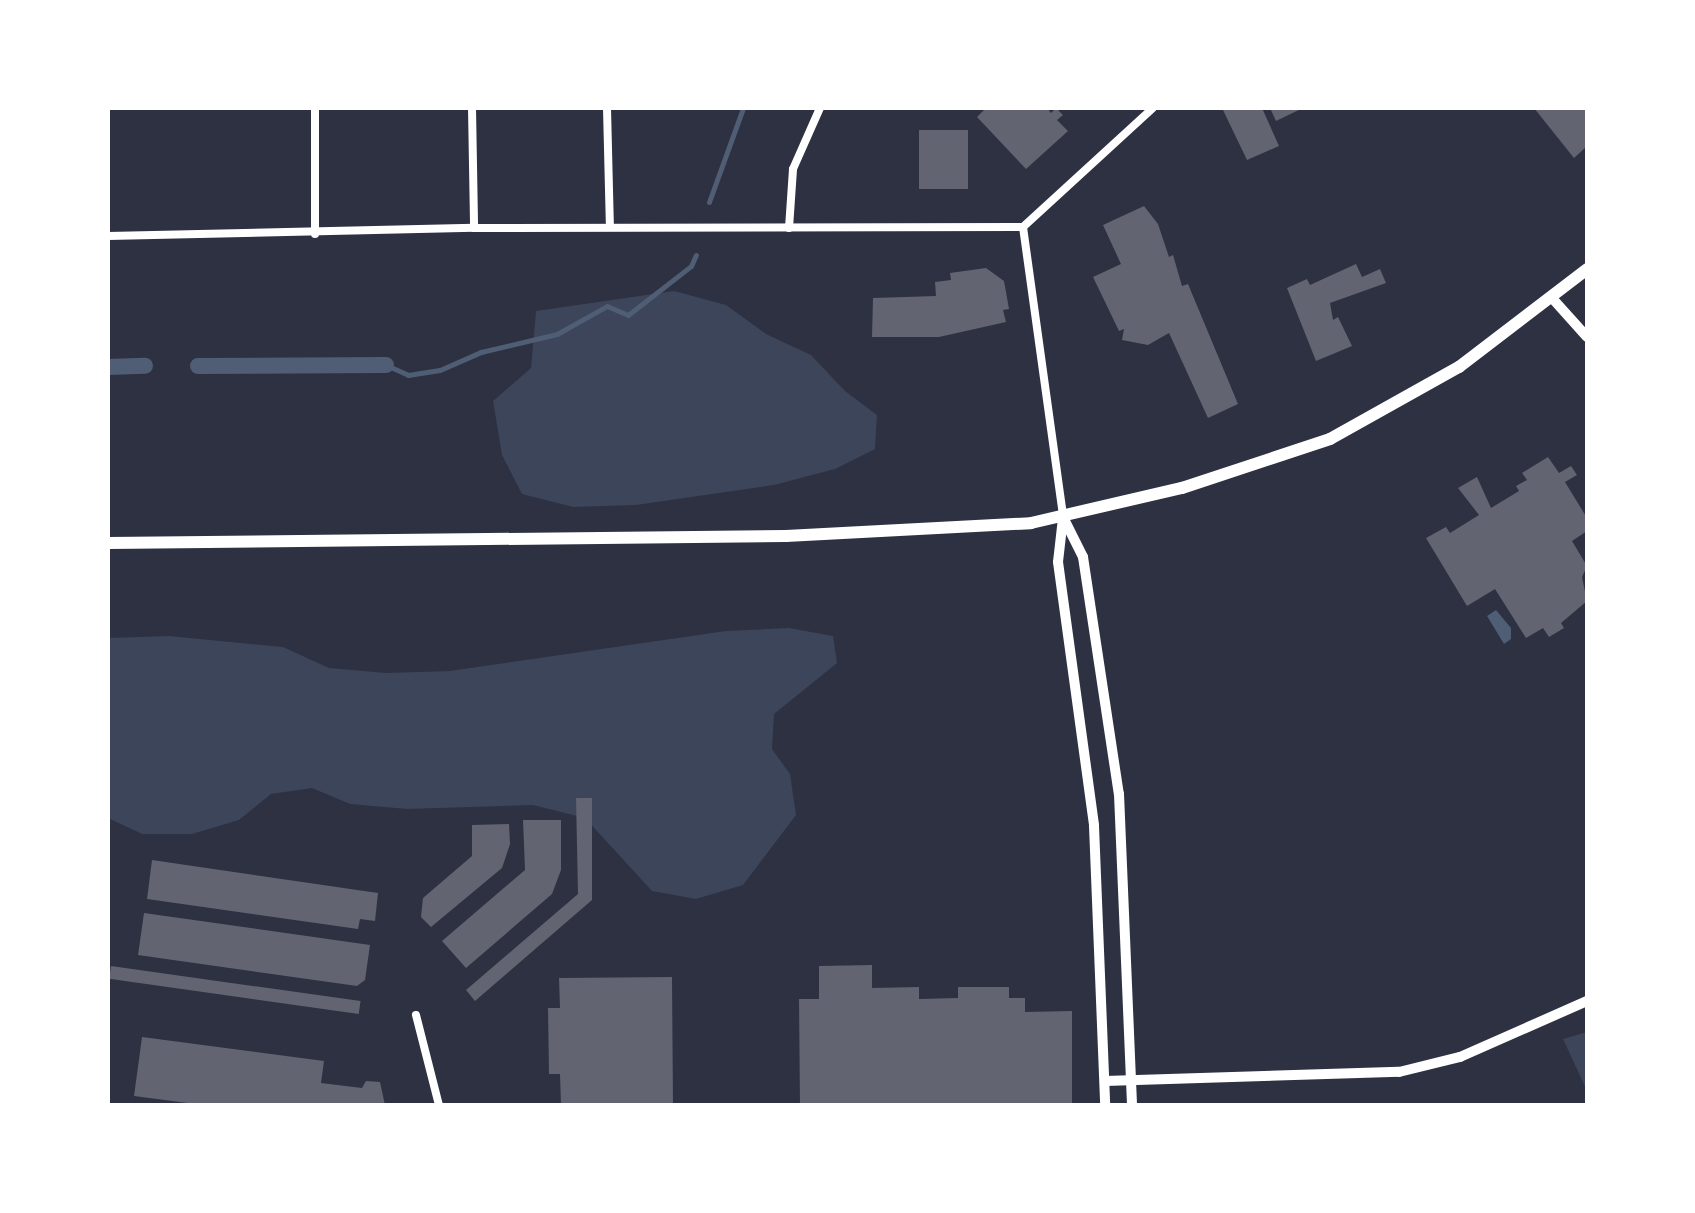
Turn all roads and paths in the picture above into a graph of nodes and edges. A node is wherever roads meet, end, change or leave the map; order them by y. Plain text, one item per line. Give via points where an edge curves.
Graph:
1 (315, 108) edge
2 (472, 108) edge
3 (607, 108) edge
4 (820, 108) edge
5 (1153, 108) edge
6 (610, 227) junction
7 (1023, 227) junction
8 (474, 228) junction
9 (789, 228) junction
10 (315, 234) junction
11 (108, 236) edge
12 (1587, 269) edge
13 (1552, 298) junction
14 (1587, 337) edge
15 (1063, 517) junction
16 (108, 543) edge
17 (1587, 1001) edge
18 (416, 1015) dead end
19 (1105, 1081) junction
20 (1132, 1082) junction
21 (439, 1105) edge
22 (1105, 1105) edge
23 (1132, 1105) edge

1 - 10 street
2 - 8 street
3 - 6 street
4 - 9 street via 793,169
5 - 7 street
6 - 8 street
6 - 9 street
7 - 9 street
7 - 15 street
8 - 10 street
10 - 11 street
12 - 13 main road
13 - 14 street
13 - 15 main road via 1459,367 1330,439 1182,488
15 - 16 main road via 786,536
15 - 19 street via 1058,562 1094,826
15 - 20 street via 1083,557 1119,794
17 - 20 street via 1460,1057 1413,1070
18 - 21 street
19 - 20 street
19 - 22 street
20 - 23 street

